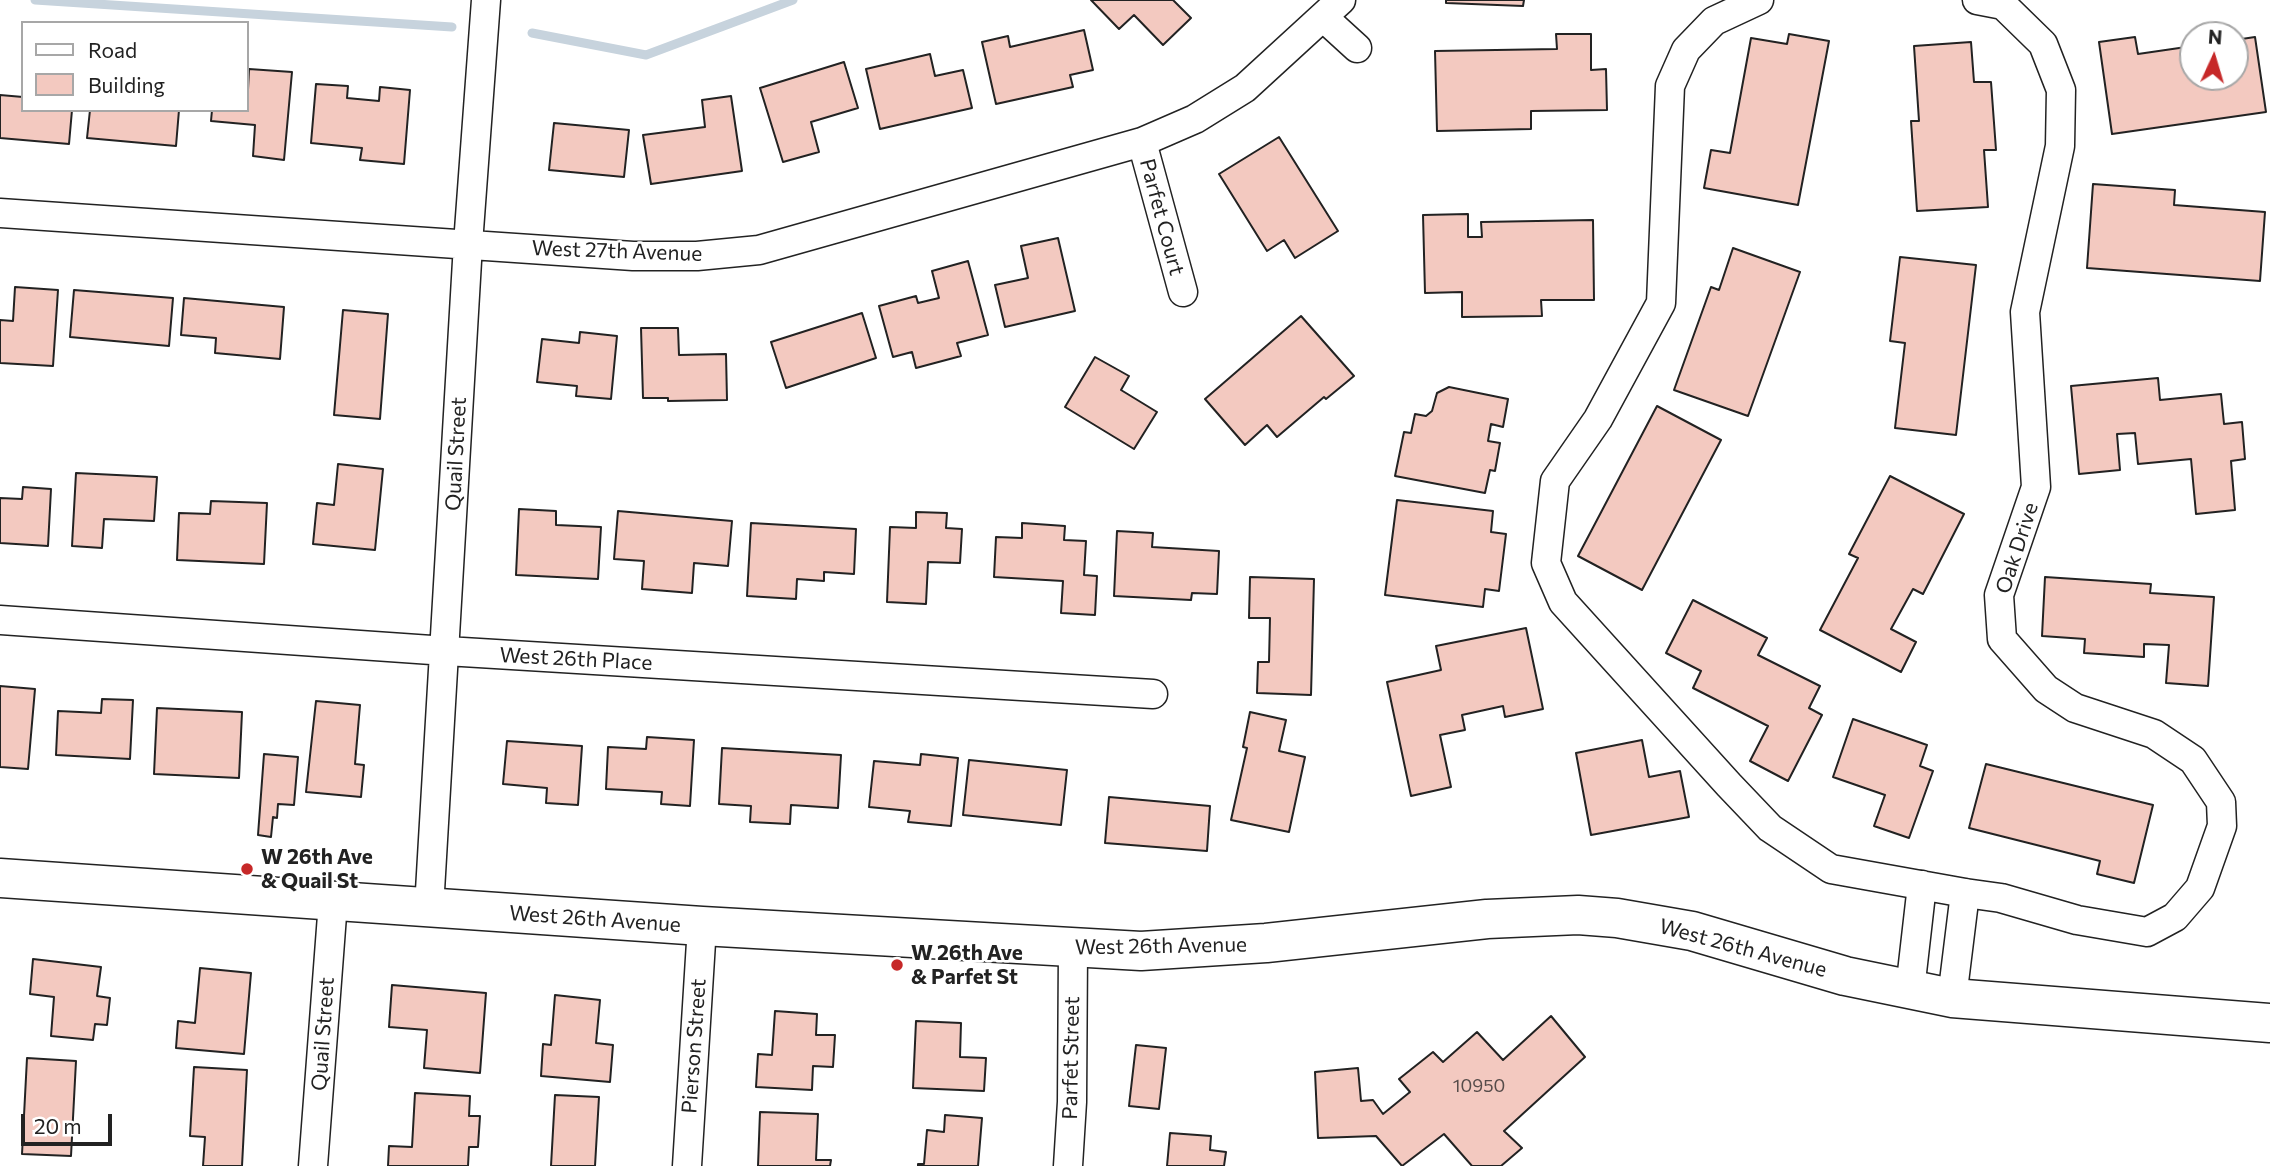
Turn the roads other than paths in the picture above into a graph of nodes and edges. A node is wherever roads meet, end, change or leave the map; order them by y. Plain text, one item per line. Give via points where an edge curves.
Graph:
1 (486, 0) edge
2 (1759, 0) edge
3 (1977, 0) edge
4 (1332, 8) edge
5 (1357, 48) dead end
6 (1142, 142) junction
7 (0, 213) edge
8 (468, 244) junction
9 (1183, 292) dead end
10 (0, 620) edge
11 (446, 651) junction
12 (1153, 694) dead end
13 (0, 878) edge
14 (1922, 885) junction
15 (1965, 894) junction
16 (333, 902) junction
17 (429, 908) junction
18 (702, 926) junction
19 (1073, 949) junction
20 (1910, 990) junction
21 (1952, 999) junction
22 (2270, 1023) edge
23 (313, 1166) edge
24 (687, 1166) edge
25 (1068, 1166) edge

1 - 8 street, Quail Street
2 - 14 street, Oak Drive via 1714,21 1686,50 1670,86 1661,303 1598,419 1555,481 1546,563 1563,602 1770,828 1831,869
3 - 15 street, Oak Drive via 2003,5 2043,44 2061,89 2060,146 2025,312 2036,487 1999,595 2002,639 2046,690 2075,708 2154,734 2193,760 2221,802 2222,826 2200,888 2175,917 2147,932
4 - 5 street
4 - 6 street, West 27th Avenue via 1245,88 1195,119
6 - 8 street, West 27th Avenue via 759,250 633,256
6 - 9 street, Parfet Court
7 - 8 street, West 27th Avenue
8 - 11 street, Quail Street
10 - 11 street, West 26th Place
11 - 12 street, West 26th Place
11 - 17 street, Quail Street
13 - 16 street, West 26th Avenue
14 - 15 street, Oak Drive
14 - 20 street
15 - 21 street
16 - 17 street, West 26th Avenue
16 - 23 street, Quail Street
17 - 18 street, West 26th Avenue
18 - 19 street, West 26th Avenue
18 - 24 street, Pierson Street
19 - 20 street, West 26th Avenue via 1201,949 1487,919 1578,915 1692,931
19 - 25 street, Parfet Street
20 - 21 street, West 26th Avenue
21 - 22 street, West 26th Avenue

